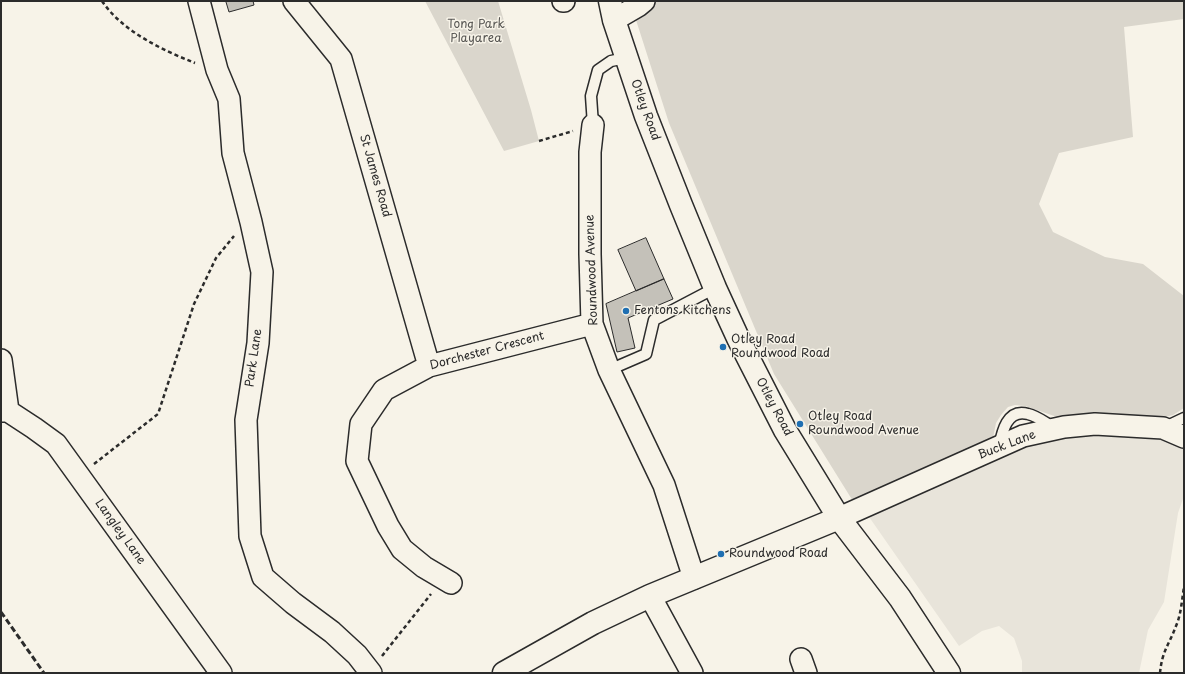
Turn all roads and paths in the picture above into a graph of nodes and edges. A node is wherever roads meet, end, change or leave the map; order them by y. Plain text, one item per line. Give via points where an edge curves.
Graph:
1 (102, 1) edge
2 (199, 1) edge
3 (294, 1) edge
4 (644, 1) edge
5 (612, 10) edge
6 (626, 58) junction
7 (218, 72) junction
8 (593, 125) junction
9 (539, 141) dead end
10 (251, 222) junction
11 (715, 288) junction
12 (592, 324) junction
13 (1, 360) edge
14 (429, 366) junction
15 (609, 370) junction
16 (4, 411) edge
17 (1184, 418) edge
18 (1163, 428) junction
19 (1184, 437) edge
20 (80, 476) junction
21 (839, 518) junction
22 (694, 578) junction
23 (451, 583) joint
24 (1184, 587) edge
25 (650, 596) junction
26 (370, 672) edge
27 (221, 673) edge
28 (504, 673) edge
29 (692, 673) edge
30 (949, 673) edge
31 (1160, 673) edge

1 - 7 path via 136,34 169,53
2 - 7 street, Park Lane
3 - 14 street, St James Road via 341,59
4 - 5 street via 638,6
5 - 6 main road, Otley Road
6 - 8 lane, Roundwood Avenue via 611,61 598,70 592,96
6 - 11 main road, Otley Road via 646,116
7 - 10 street, Park Lane via 229,99 233,153
8 - 9 path
8 - 12 street, Roundwood Avenue via 590,152
10 - 20 path via 235,235 216,258 200,291 158,414
10 - 26 street, Park Lane via 262,272 258,343 246,420 250,536 264,577 332,632 357,655
11 - 15 lane via 654,320 646,354
11 - 21 main road, Otley Road via 786,430
12 - 14 street, Dorchester Crescent
12 - 15 street, Roundwood Avenue
13 - 16 street
14 - 23 street, Dorchester Crescent via 384,390 361,424 357,461 402,549 424,567
15 - 22 street, Roundwood Avenue via 664,485
16 - 20 street, Langley Lane via 56,444
17 - 18 lane
18 - 19 street, Buck Lane
18 - 21 street, Buck Lane via 1095,424 1023,436
20 - 27 street, Langley Lane
21 - 22 main road
21 - 30 main road, Otley Road via 900,598
22 - 25 main road
23 - 26 path via 429,595
24 - 31 path via 1177,625 1167,644
25 - 28 main road via 593,622
25 - 29 street

